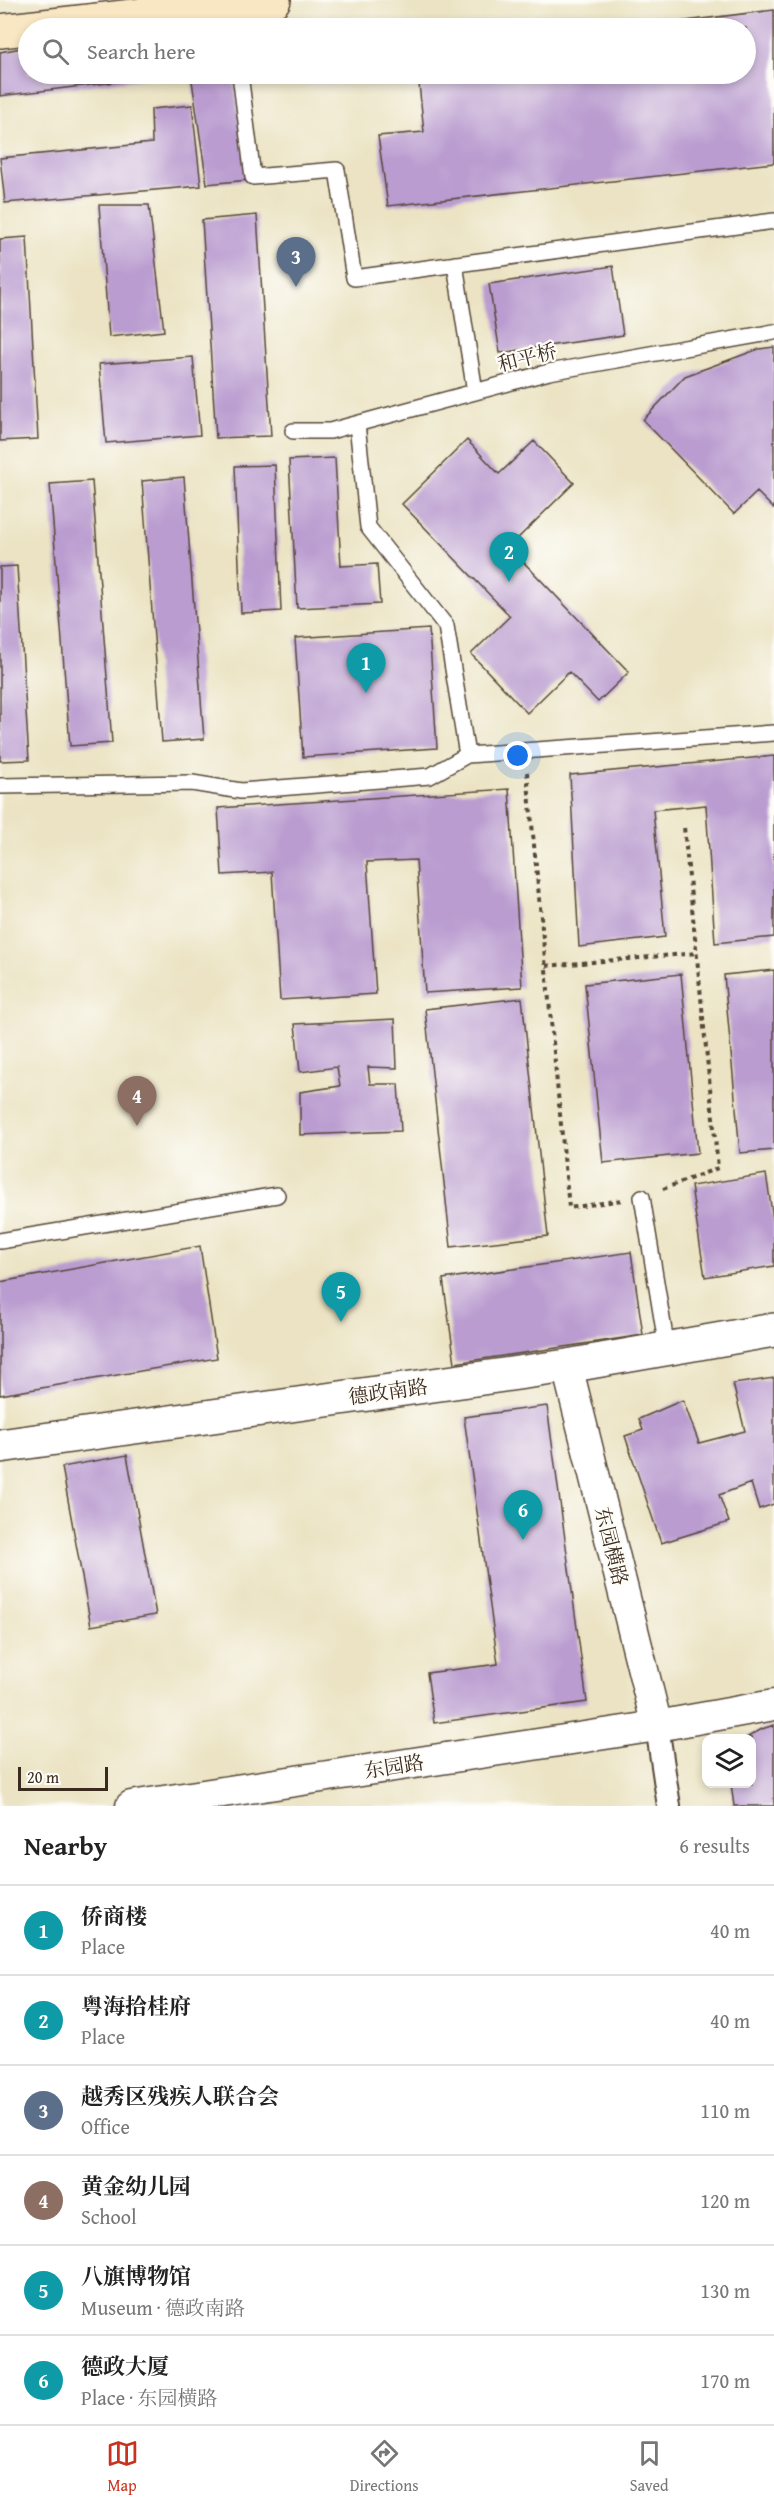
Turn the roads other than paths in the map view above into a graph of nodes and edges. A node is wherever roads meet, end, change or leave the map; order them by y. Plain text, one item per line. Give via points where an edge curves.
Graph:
1 (274, 0) edge
2 (233, 17) edge
3 (216, 18) edge
4 (18, 30) edge
5 (0, 31) edge
6 (241, 84) edge
7 (774, 221) edge
8 (455, 264) junction
9 (774, 332) edge
10 (475, 392) junction
11 (357, 424) junction
12 (292, 431) dead end
13 (774, 733) edge
14 (467, 755) junction
15 (0, 786) edge
16 (277, 1195) dead end
17 (642, 1197) road end
18 (0, 1241) edge
19 (774, 1330) edge
20 (667, 1349) junction
21 (567, 1366) junction
22 (0, 1446) edge
23 (774, 1705) edge
24 (657, 1726) junction
25 (131, 1806) edge
26 (669, 1806) edge

1 - 2 main road
2 - 3 main road
4 - 5 main road
6 - 8 lane via 253,177 337,170 354,278
7 - 8 lane
8 - 10 lane
9 - 10 lane, 和平桥 via 549,372
10 - 11 lane, 和平桥
11 - 12 lane, 和平桥 via 330,431
11 - 14 lane via 368,527 446,626
13 - 14 lane
14 - 15 lane via 430,776 241,791 192,783
16 - 18 lane
17 - 20 lane
19 - 20 street, 德政南路
20 - 21 street, 德政南路
21 - 22 street, 德政南路
21 - 24 street, 东园横路
23 - 24 street, 东园路
24 - 25 street, 东园路
24 - 26 street

